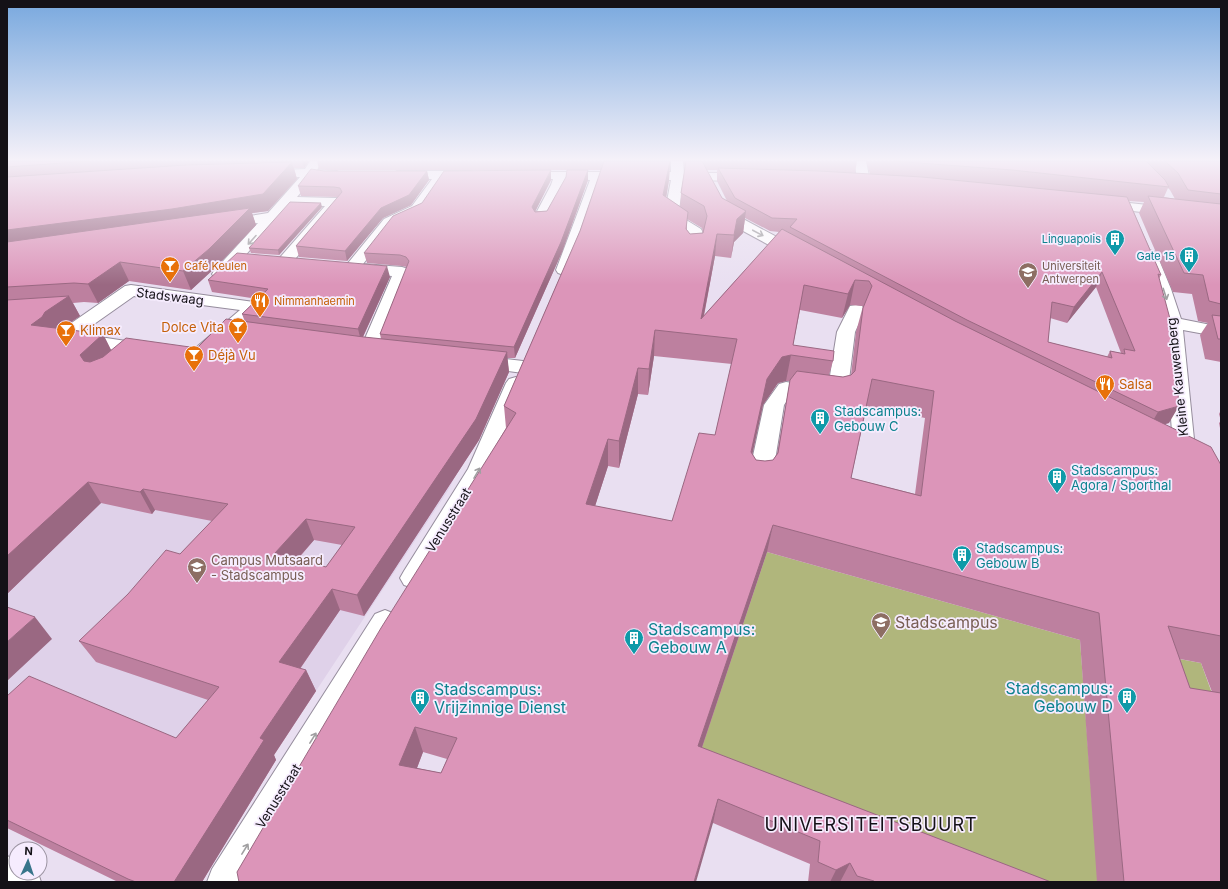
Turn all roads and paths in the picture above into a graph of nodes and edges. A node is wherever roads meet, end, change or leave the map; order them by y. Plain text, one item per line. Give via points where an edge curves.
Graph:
1 (286, 202) edge
2 (336, 202) edge
3 (422, 202) edge
4 (548, 202) edge
5 (588, 202) edge
6 (673, 202) edge
7 (719, 202) edge
8 (1096, 202) edge
9 (1128, 206) junction
10 (274, 216) junction
11 (540, 217) edge
12 (1221, 217) edge
13 (208, 227) edge
14 (694, 252) edge
15 (236, 258) junction
16 (810, 261) edge
17 (559, 281) edge
18 (192, 299) junction
19 (856, 310) dead end
20 (1173, 323) junction
21 (226, 331) junction
22 (1221, 332) edge
23 (249, 334) edge
24 (134, 348) junction
25 (369, 350) edge
26 (458, 360) edge
27 (118, 362) edge
28 (1164, 449) edge
29 (760, 479) edge
30 (7, 874) edge
31 (22, 882) edge
32 (225, 882) edge

1 - 10 street
2 - 15 street via 278,262
3 - 25 street via 417,209 389,222 344,267 402,272
4 - 11 street
5 - 17 street
6 - 14 street via 671,217 696,232
7 -> 16 street via 726,216
8 - 9 street
9 - 12 street via 1170,206
9 -> 20 street, Kleine Kauwenberg via 1163,289
10 - 13 street
10 -> 15 street
15 - 18 street via 210,285
18 - 21 street, Stadswaag via 254,307
18 - 24 street, Stadswaag via 131,290 87,310 64,337
19 - 29 street via 846,332 837,396 786,388 774,404
20 - 22 street
20 - 28 street, Kleine Kauwenberg via 1195,464
21 - 23 street
21 - 24 street, Stadswaag via 196,357
24 - 27 street
32 -> 26 street, Venusstraat via 479,470 526,360
30 - 31 street

